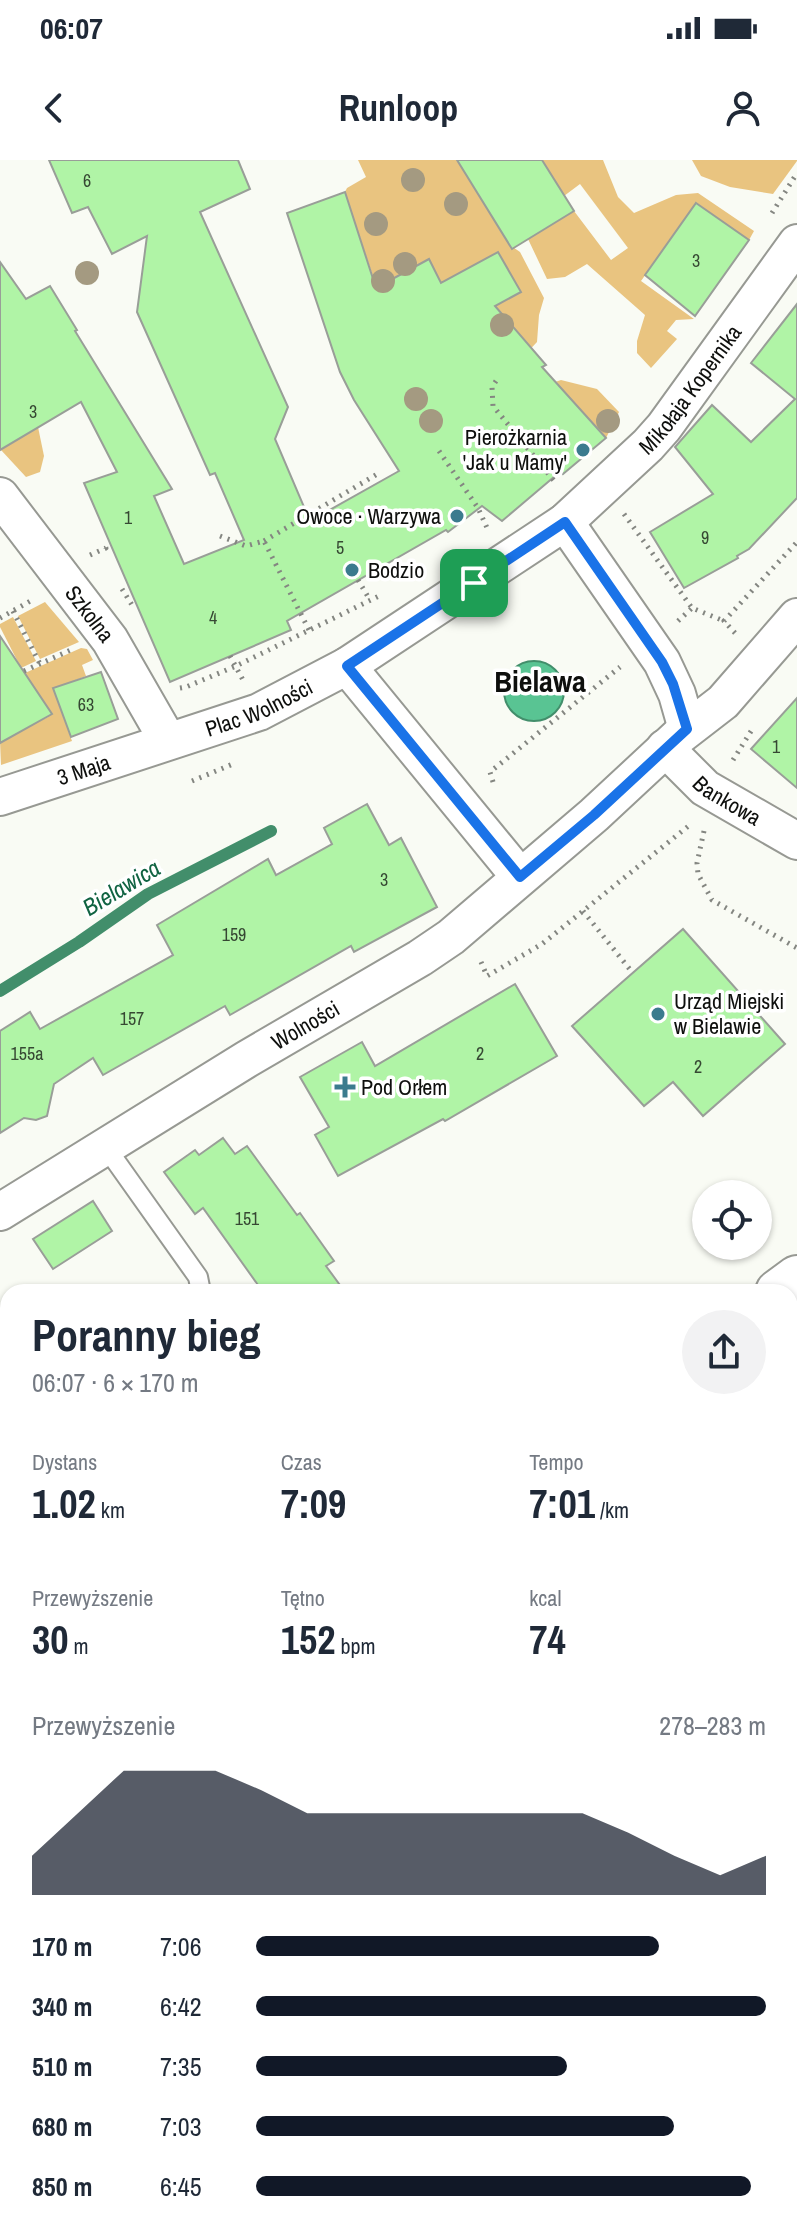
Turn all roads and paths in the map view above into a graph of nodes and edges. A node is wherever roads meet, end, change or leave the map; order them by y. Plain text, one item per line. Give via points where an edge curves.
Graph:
1 (797, 173) edge
2 (765, 223) dead end
3 (797, 243) edge
4 (496, 381) dead end
5 (439, 451) dead end
6 (379, 473) dead end
7 (0, 496) edge
8 (563, 505) junction
9 (621, 510) dead end
10 (490, 534) dead end
11 (220, 536) dead end
12 (264, 541) junction
13 (797, 542) edge
14 (358, 580) dead end
15 (45, 593) dead end
16 (384, 593) dead end
17 (370, 600) junction
18 (692, 608) junction
19 (13, 611) junction
20 (797, 617) edge
21 (0, 618) edge
22 (724, 621) junction
23 (309, 630) junction
24 (85, 644) dead end
25 (651, 645) junction
26 (230, 656) dead end
27 (760, 660) junction
28 (40, 664) junction
29 (236, 666) junction
30 (347, 666) junction
31 (24, 671) dead end
32 (174, 688) dead end
33 (676, 739) junction
34 (168, 741) junction
35 (494, 785) dead end
36 (0, 797) edge
37 (695, 821) dead end
38 (797, 841) edge
39 (698, 874) dead end
40 (520, 877) junction
41 (583, 911) junction
42 (466, 925) junction
43 (797, 948) edge
44 (632, 972) dead end
45 (105, 1146) junction
46 (0, 1212) edge
47 (199, 1284) edge

1 - 2 path
3 - 8 street, Mikołaja Kopernika via 648,445
4 - 8 path via 493,406
5 - 10 path
6 - 12 path
7 - 34 street, Szkolna via 110,640
8 - 25 street
8 - 30 street, Plac Wolności
9 - 18 path
11 - 12 path via 246,546
12 - 23 path
13 - 22 path
14 - 17 path
15 - 19 path
16 - 17 path
17 - 23 path
18 - 22 path
18 - 25 path
19 - 21 path
19 - 28 path
20 - 27 street, Wolności
22 - 27 path
23 - 29 path
24 - 28 path
25 - 33 street via 673,684
25 - 35 path via 490,772
26 - 29 path
27 - 33 street, Wolności via 723,702
28 - 31 path
29 - 32 path
30 - 34 street, Plac Wolności via 259,712
30 - 40 street
33 - 38 street, Bankowa via 705,788
33 - 40 street, Wolności
34 - 36 street, 3 Maja
37 - 41 path
39 - 43 path via 712,900
40 - 42 street, Wolności
41 - 42 path via 542,944 487,976
41 - 44 path
42 - 45 street, Wolności via 420,958
45 - 46 street, Wolności
45 - 47 lane

